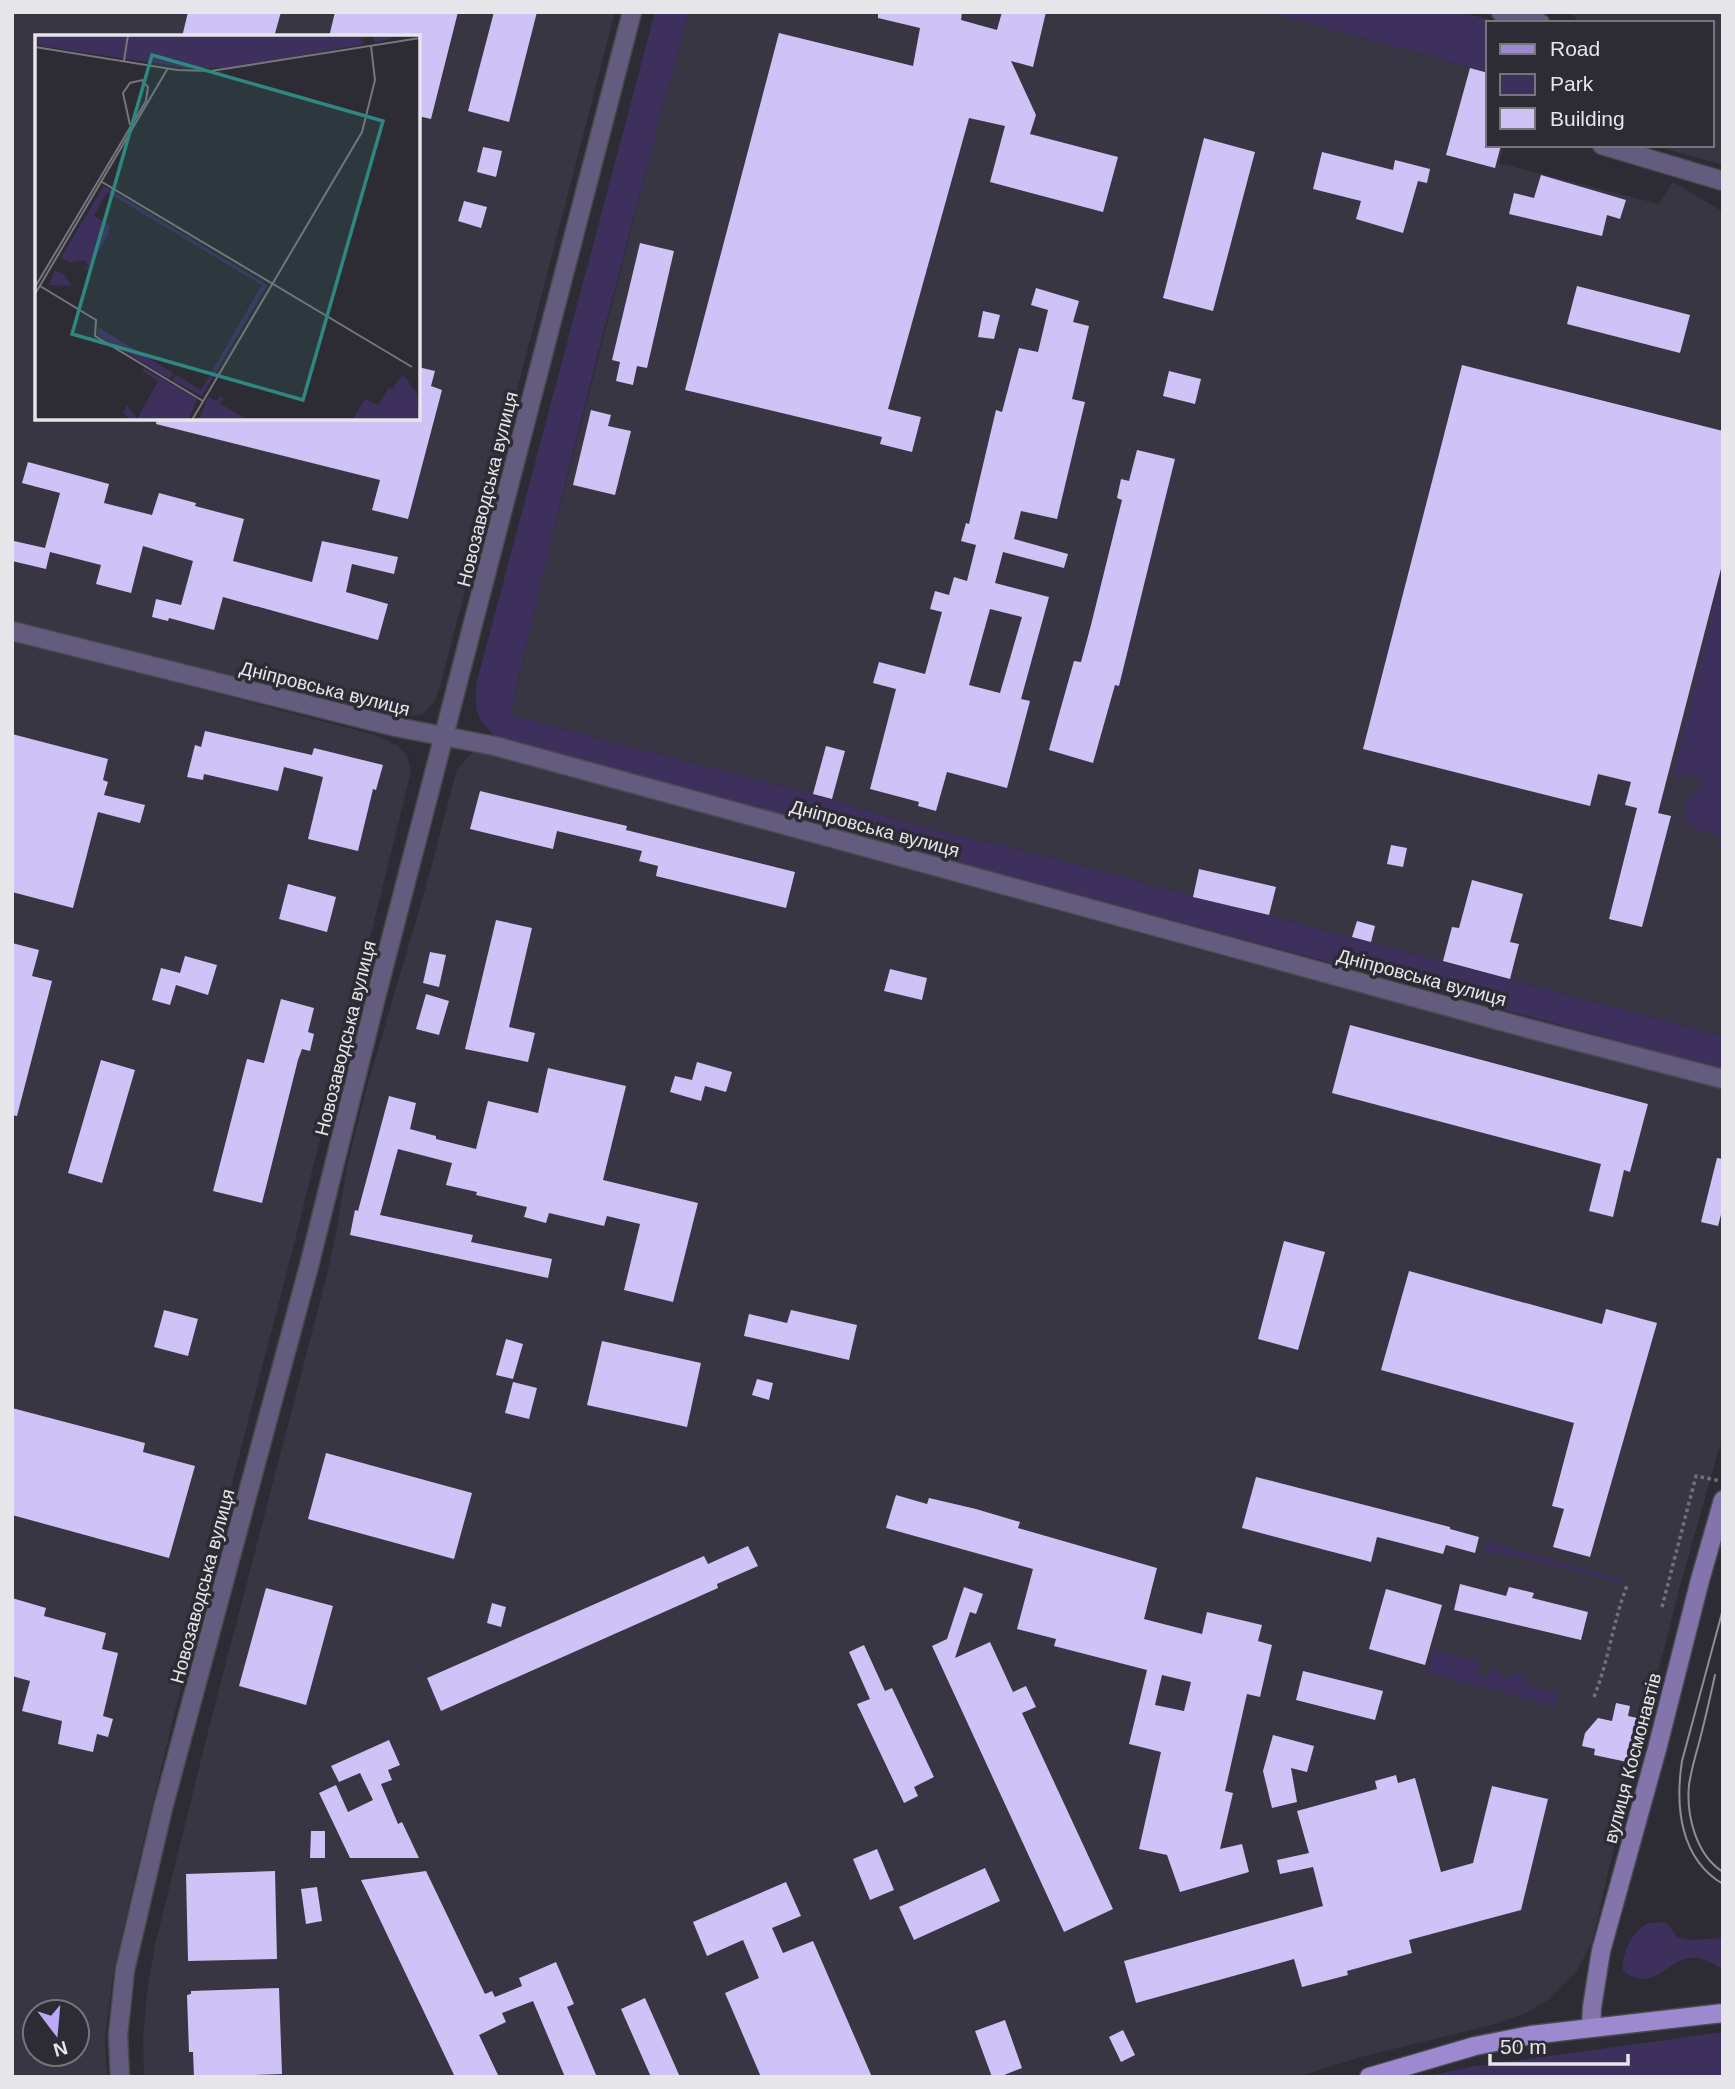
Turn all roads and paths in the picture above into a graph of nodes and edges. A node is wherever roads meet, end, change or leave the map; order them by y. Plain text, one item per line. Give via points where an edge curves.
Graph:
1 (632, 12) edge
2 (1502, 12) edge
3 (1533, 21) edge
4 (1609, 147) edge
5 (1723, 181) edge
6 (12, 631) edge
7 (445, 738) junction
8 (1723, 1079) edge
9 (1723, 1482) edge
10 (1723, 1500) edge
11 (1628, 1583) dead end
12 (1662, 1607) dead end
13 (1594, 1697) dead end
14 (1723, 2013) edge
15 (1591, 2028) junction
16 (120, 2077) edge
17 (1369, 2077) edge

1 - 7 street, Новозаводська вулиця
2 - 3 street
4 - 5 street
6 - 7 street, Дніпровська вулиця
7 - 8 street, Дніпровська вулиця via 508,750
7 - 16 street, Новозаводська вулиця via 163,1808 125,1970 118,2036
9 - 12 path via 1696,1476
10 - 15 main road, вулиця Космонавтів via 1601,1951
11 - 13 path
14 - 15 main road
15 - 17 main road via 1475,2046

